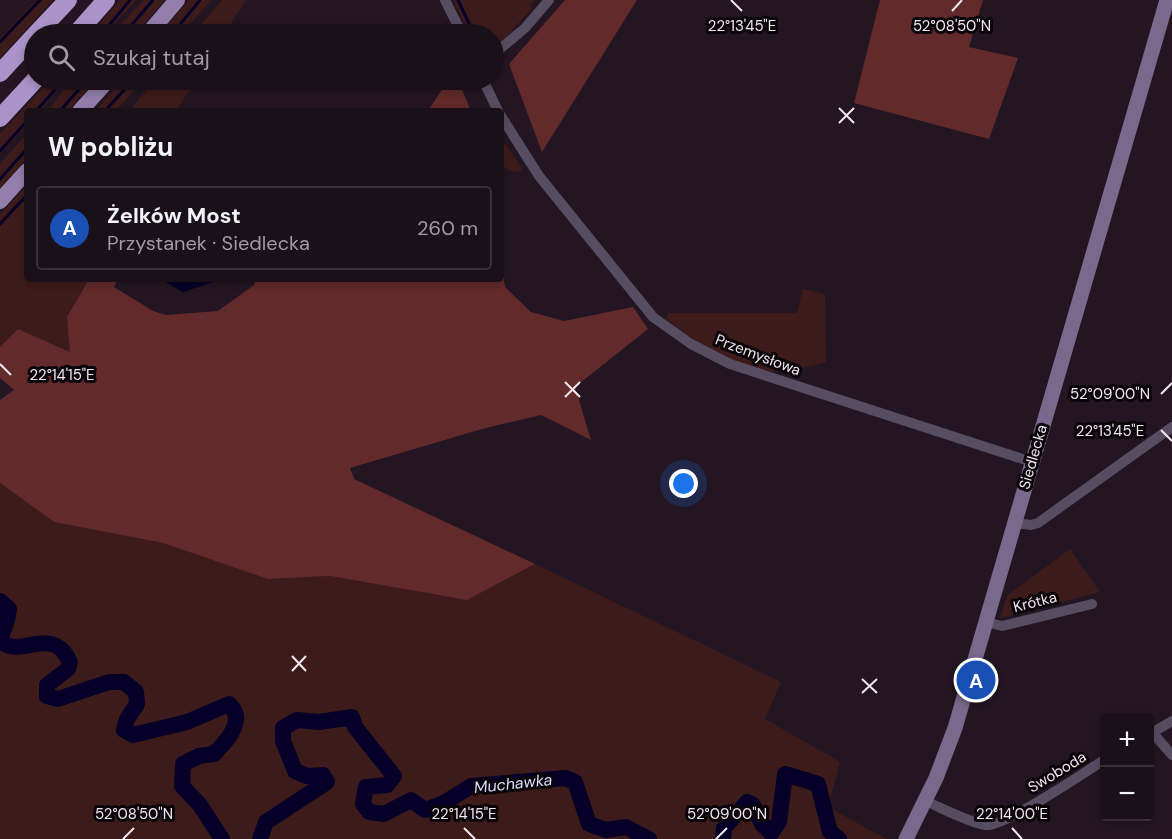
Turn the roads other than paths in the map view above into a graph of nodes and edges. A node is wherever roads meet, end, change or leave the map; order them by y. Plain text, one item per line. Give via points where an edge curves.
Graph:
1 (68, 0) edge
2 (106, 0) edge
3 (177, 0) edge
4 (445, 0) edge
5 (549, 0) edge
6 (1167, 0) edge
7 (45, 24) edge
8 (85, 24) edge
9 (156, 24) edge
10 (457, 24) edge
11 (504, 46) edge
12 (24, 47) edge
13 (0, 73) edge
14 (26, 90) edge
15 (99, 90) edge
16 (488, 90) edge
17 (83, 108) edge
18 (497, 108) edge
19 (0, 118) edge
20 (504, 121) edge
21 (24, 174) edge
22 (0, 201) edge
23 (1172, 427) edge
24 (1032, 462) junction
25 (1014, 523) junction
26 (1092, 604) dead end
27 (986, 622) junction
28 (1172, 721) edge
29 (1154, 731) edge
30 (1154, 736) edge
31 (1172, 754) edge
32 (1100, 762) edge
33 (925, 801) junction
34 (906, 839) edge

1 - 7 highway
2 - 8 highway
3 - 9 main road
4 - 10 street
5 - 11 street
6 - 24 main road, Siedlecka
12 - 13 highway
14 - 19 highway
15 - 17 main road
16 - 18 street
20 - 24 street, Przemysłowa via 539,176 614,271 653,317 691,344 730,364
21 - 22 main road
23 - 25 street via 1038,523
24 - 25 main road, Siedlecka
25 - 27 main road, Siedlecka
26 - 27 street, Krótka via 1002,626
27 - 33 main road, Siedlecka via 955,728
28 - 29 street
30 - 31 street
32 - 33 street, Swoboda via 995,825 980,824
33 - 34 main road, Siedlecka

